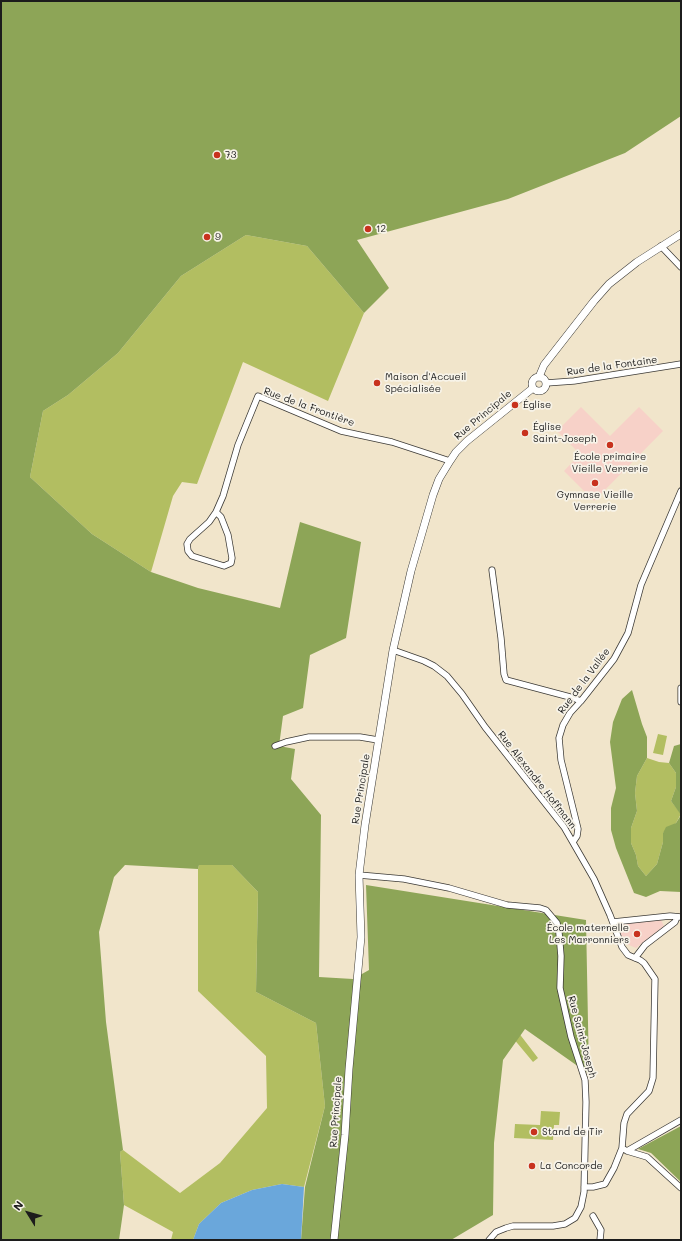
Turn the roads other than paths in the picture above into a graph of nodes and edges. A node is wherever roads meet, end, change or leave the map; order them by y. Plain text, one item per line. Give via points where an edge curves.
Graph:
1 (681, 234) edge
2 (661, 246) junction
3 (681, 267) edge
4 (681, 364) edge
5 (539, 376) junction
6 (546, 383) junction
7 (533, 388) junction
8 (450, 461) junction
9 (681, 491) edge
10 (216, 512) junction
11 (492, 570) dead end
12 (394, 650) junction
13 (681, 688) edge
14 (581, 701) junction
15 (681, 702) edge
16 (378, 740) junction
17 (275, 746) dead end
18 (573, 842) junction
19 (359, 875) junction
20 (679, 917) edge
21 (613, 922) junction
22 (635, 958) junction
23 (681, 1120) edge
24 (625, 1150) junction
25 (584, 1187) junction
26 (681, 1188) edge
27 (593, 1216) dead end
28 (334, 1240) edge
29 (489, 1240) edge
30 (600, 1240) edge

1 - 2 street
2 - 3 street
2 - 5 street via 609,284 544,365
4 - 6 street, Rue de la Fontaine
5 - 6 street via 544,378
5 - 7 street via 533,380
6 - 7 street via 546,387 541,391
7 - 8 street, Rue Principale via 467,441
8 - 10 street, Rue de la Frontière via 392,442 341,431 258,396 238,445
8 - 12 street, Rue Principale via 439,478 421,534
9 - 14 street, Rue de la Vallée via 641,585 628,633 614,659
10 - 10 street via 190,539 187,544 188,551 192,556 224,566 231,563 232,558 228,535 221,517
11 - 14 street via 506,680
12 - 16 street, Rue Principale
12 - 18 street, Rue Alexandre Hoffmann via 424,661 447,676
13 - 15 street
14 - 18 street, Rue de la Vallée via 570,713 559,738 561,760 578,829
16 - 17 street via 360,737 309,737
16 - 19 street, Rue Principale
18 - 21 street, Rue Alexandre Hoffmann via 594,879
19 - 25 street, Rue Saint-Joseph via 404,878 507,905 540,908 552,916 559,933 560,988 571,1037 585,1080
19 - 28 street, Rue Principale via 361,937
20 - 21 street
20 - 22 street via 645,945
21 - 22 street, Rue Alexandre Hoffmann via 625,952
22 - 24 street, Rue Alexandre Hoffmann via 644,963 655,979 653,1078 649,1091 627,1114 624,1123
23 - 24 street
24 - 25 street, Rue Alexandre Hoffmann via 605,1184
24 - 26 street via 647,1157
25 - 29 street, Rue Saint-Joseph via 575,1218 565,1224 513,1226 496,1232
27 - 30 street via 601,1230

